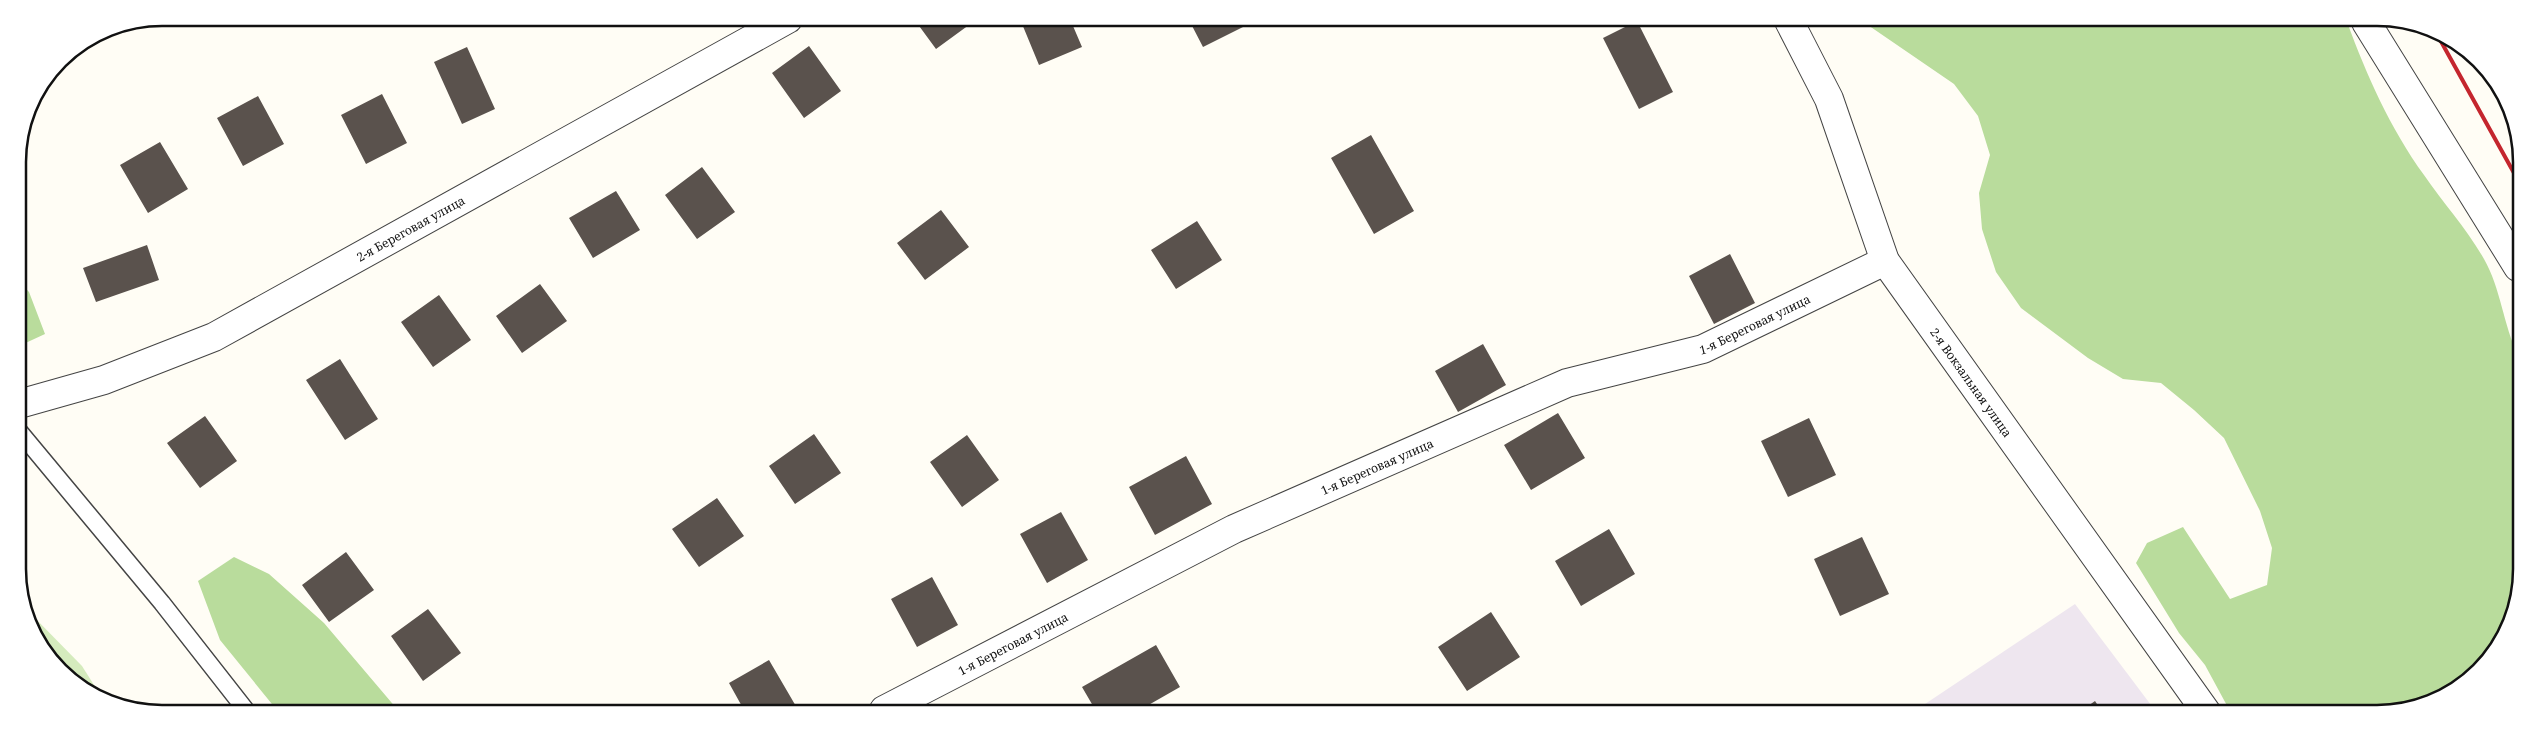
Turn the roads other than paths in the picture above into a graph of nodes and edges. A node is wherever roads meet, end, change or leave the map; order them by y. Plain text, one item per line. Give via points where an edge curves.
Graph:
1 (775, 26) edge
2 (1792, 26) edge
3 (2368, 26) edge
4 (2513, 259) edge
5 (1885, 261) junction
6 (26, 402) edge
7 (26, 440) edge
8 (2201, 704) edge
9 (242, 705) edge
10 (894, 705) edge

1 - 6 street, 2-я Береговая улица via 214,337 104,380
2 - 5 street, 2-я Вокзальная улица via 1829,99
3 - 4 street
5 - 8 street, 2-я Вокзальная улица
5 - 10 street, 1-я Береговая улица via 1703,349 1567,383 1234,529
7 - 9 lane

